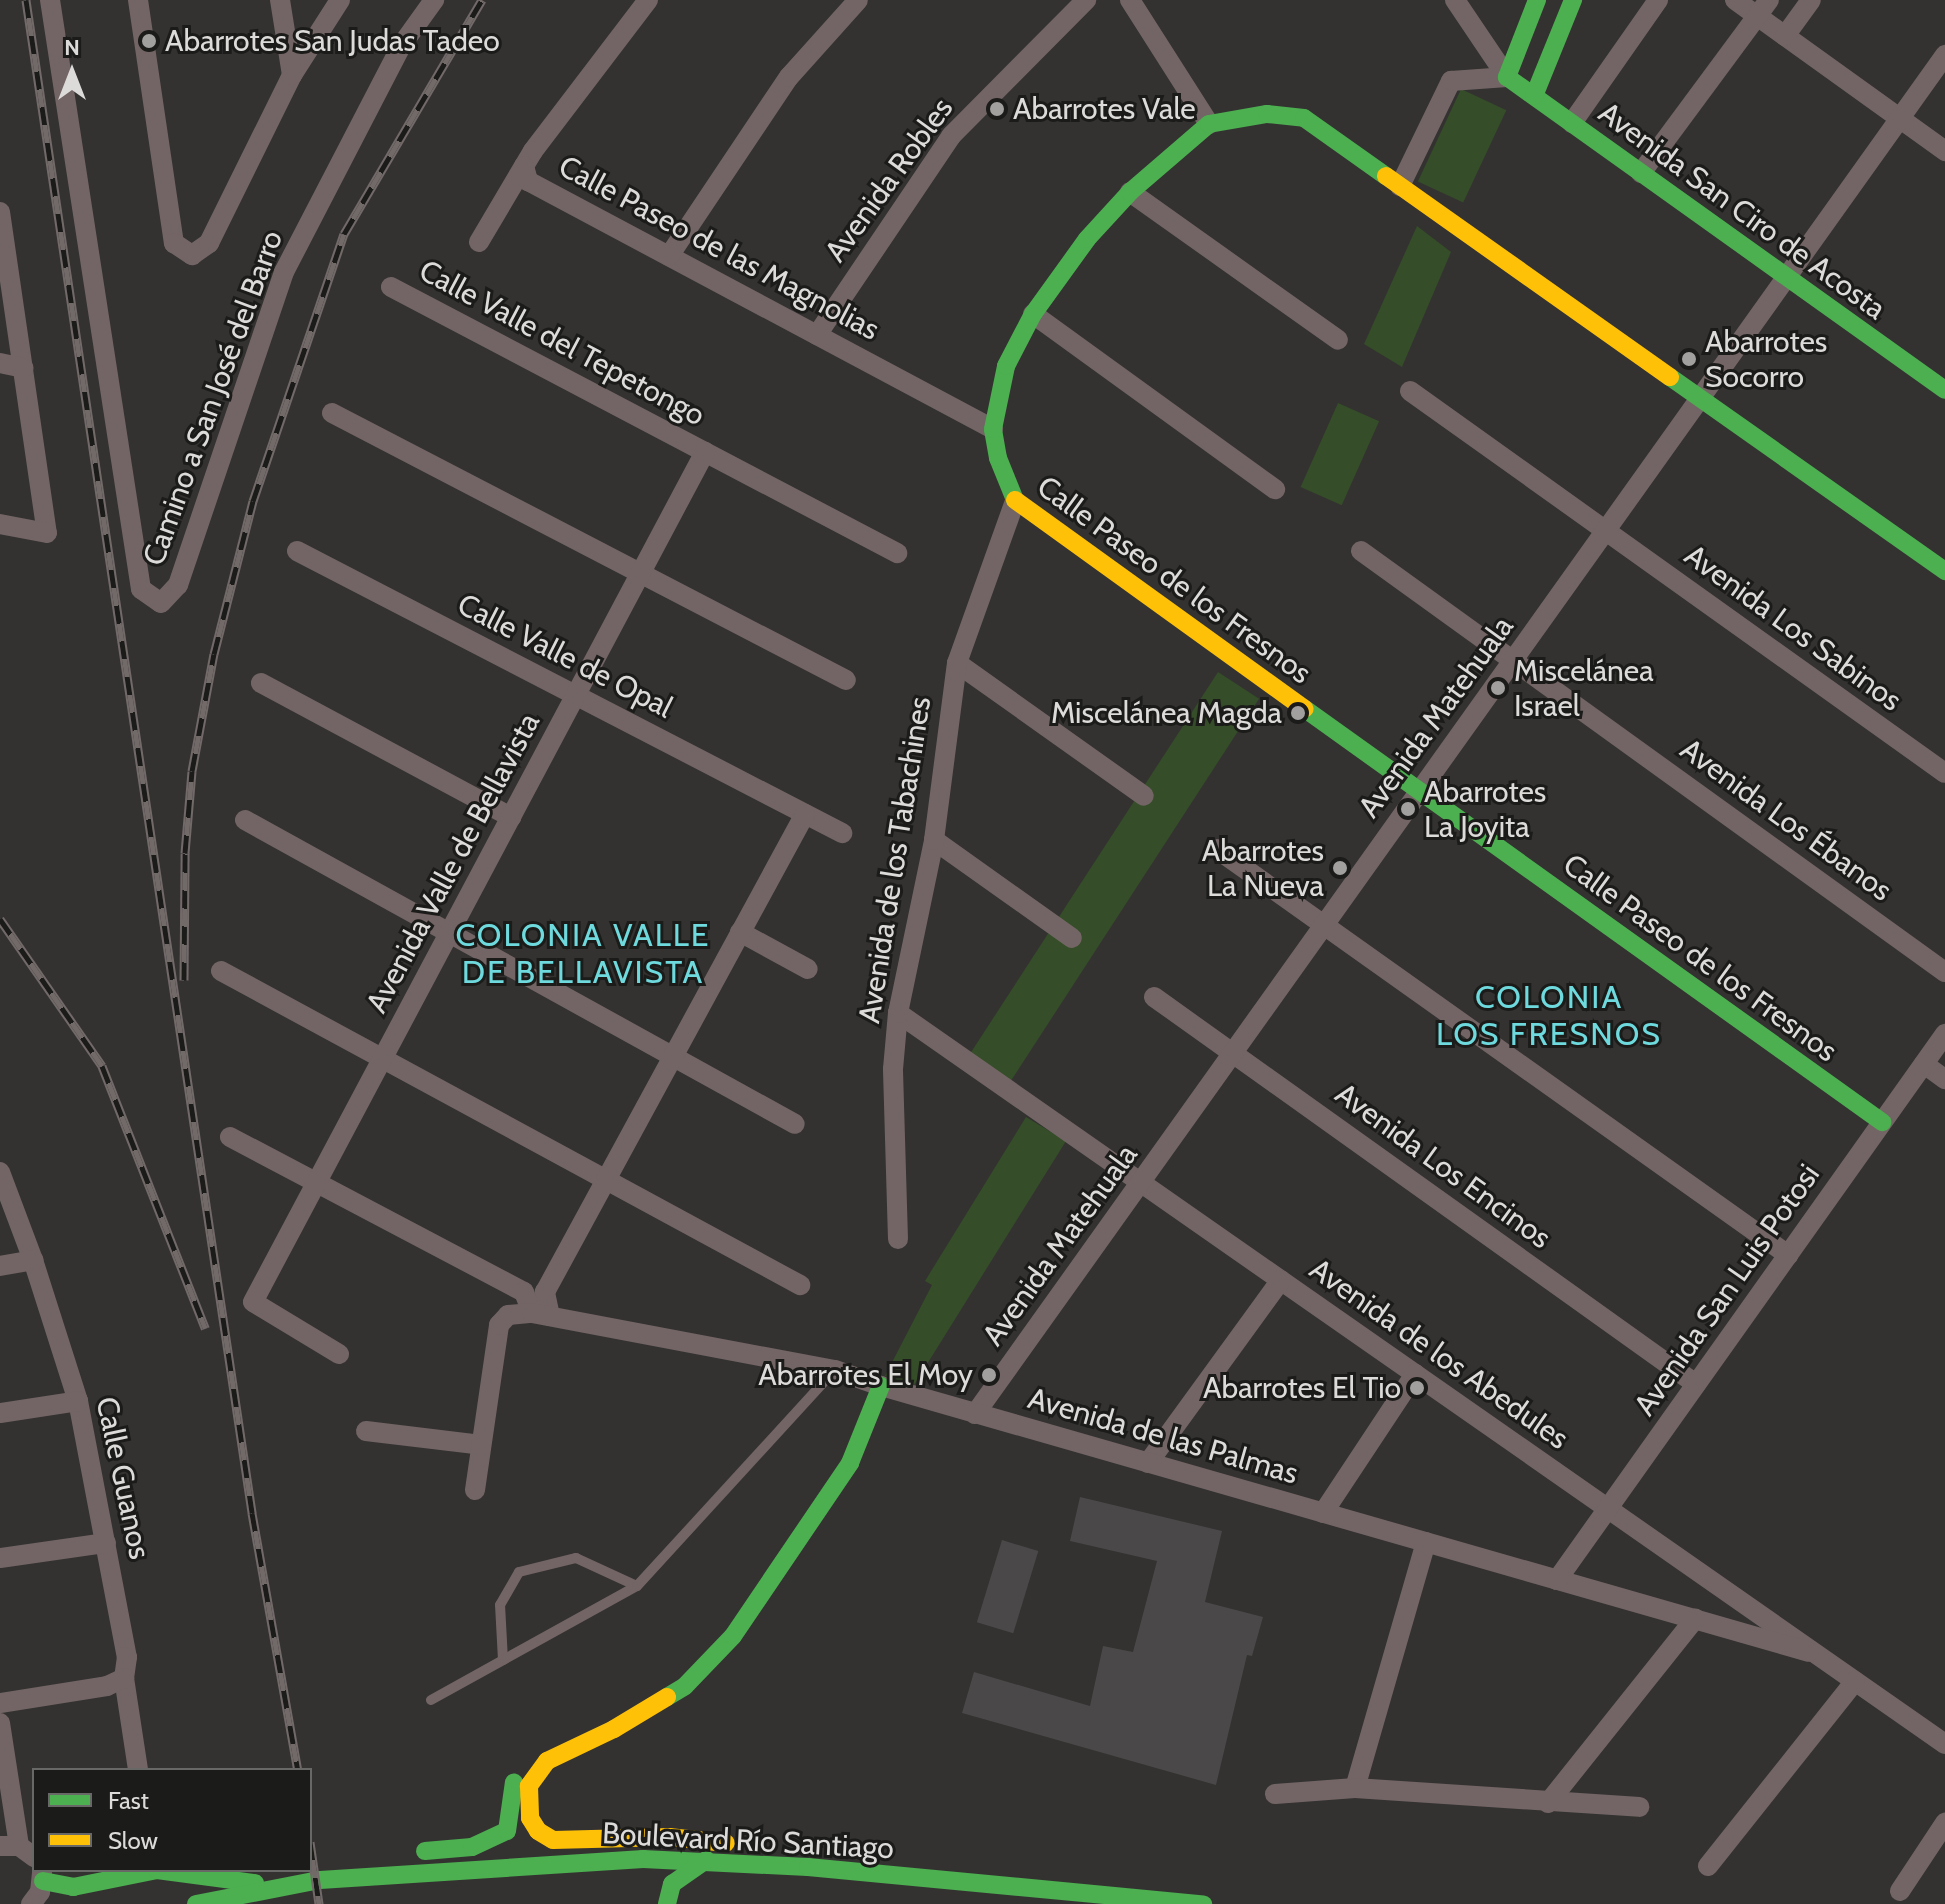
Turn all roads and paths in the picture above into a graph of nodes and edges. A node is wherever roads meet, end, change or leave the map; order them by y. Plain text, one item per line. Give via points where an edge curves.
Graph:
1 (50, 0) edge
2 (138, 0) edge
3 (280, 0) edge
4 (340, 0) edge
5 (434, 0) edge
6 (648, 0) edge
7 (858, 0) edge
8 (1086, 0) edge
9 (1130, 0) edge
10 (1455, 0) edge
11 (1537, 0) edge
12 (1573, 0) edge
13 (1658, 0) edge
14 (1735, 0) edge
15 (1811, 0) edge
16 (1763, 8) edge
17 (1785, 36) junction
18 (1945, 55) edge
19 (292, 75) junction
20 (1507, 77) junction
21 (1534, 96) junction
22 (1900, 119) junction
23 (1572, 123) junction
24 (1209, 124) junction
25 (1945, 151) edge
26 (524, 166) junction
27 (1641, 173) junction
28 (1400, 186) junction
29 (1130, 192) junction
30 (0, 212) edge
31 (479, 242) dead end
32 (669, 256) junction
33 (1787, 277) junction
34 (391, 287) dead end
35 (1033, 314) junction
36 (817, 335) junction
37 (1338, 340) dead end
38 (0, 363) edge
39 (23, 368) junction
40 (1945, 390) edge
41 (1410, 391) dead end
42 (1700, 398) junction
43 (332, 413) dead end
44 (993, 429) junction
45 (705, 452) junction
46 (1275, 489) dead end
47 (1015, 501) junction
48 (0, 524) edge
49 (1606, 531) junction
50 (297, 551) dead end
51 (1361, 551) dead end
52 (897, 553) dead end
53 (1945, 571) edge
54 (641, 573) junction
55 (1513, 660) junction
56 (957, 663) junction
57 (846, 680) dead end
58 (261, 683) dead end
59 (575, 695) junction
60 (1945, 773) edge
61 (1420, 791) junction
62 (1144, 796) dead end
63 (805, 814) junction
64 (511, 817) junction
65 (245, 820) dead end
66 (842, 833) dead end
67 (934, 840) junction
68 (1217, 849) dead end
69 (1325, 925) junction
70 (740, 932) junction
71 (450, 933) junction
72 (1072, 938) dead end
73 (808, 969) dead end
74 (221, 971) dead end
75 (1945, 972) edge
76 (1154, 997) dead end
77 (898, 1013) junction
78 (1945, 1034) edge
79 (1233, 1054) junction
80 (673, 1057) junction
81 (383, 1059) junction
82 (1924, 1064) junction
83 (1945, 1079) edge
84 (1882, 1122) junction
85 (795, 1124) dead end
86 (230, 1137) dead end
87 (0, 1172) edge
88 (606, 1179) junction
89 (317, 1182) junction
90 (1141, 1182) junction
91 (898, 1239) dead end
92 (1788, 1255) junction
93 (33, 1260) junction
94 (0, 1266) edge
95 (1281, 1280) junction
96 (800, 1285) dead end
97 (534, 1292) junction
98 (541, 1314) junction
99 (339, 1354) dead end
100 (835, 1370) junction
101 (1415, 1374) junction
102 (1696, 1384) junction
103 (866, 1385) junction
104 (78, 1401) junction
105 (0, 1413) edge
106 (975, 1414) junction
107 (366, 1431) dead end
108 (481, 1445) junction
109 (833, 1454) dead end
110 (1148, 1463) junction
111 (475, 1490) dead end
112 (1608, 1509) junction
113 (1323, 1513) junction
114 (1426, 1542) junction
115 (106, 1543) junction
116 (0, 1558) edge
117 (1557, 1580) junction
118 (637, 1586) junction
119 (1695, 1619) junction
120 (1809, 1652) junction
121 (503, 1660) junction
122 (124, 1678) junction
123 (1855, 1681) junction
124 (431, 1700) dead end
125 (0, 1703) edge
126 (0, 1723) edge
127 (1945, 1744) edge
128 (138, 1768) edge
129 (1355, 1788) junction
130 (1275, 1794) dead end
131 (1548, 1803) junction
132 (1639, 1807) dead end
133 (1945, 1823) edge
134 (18, 1850) edge
135 (409, 1853) dead end
136 (378, 1856) dead end
137 (706, 1860) junction
138 (1708, 1866) dead end
139 (808, 1867) junction
140 (147, 1872) edge
141 (172, 1872) edge
142 (42, 1876) edge
143 (933, 1879) junction
144 (320, 1880) junction
145 (281, 1887) junction
146 (1900, 1891) dead end
147 (952, 1902) edge
148 (31, 1904) edge
149 (196, 1904) edge
150 (667, 1904) edge
151 (1203, 1904) edge

1 - 5 street, Camino a San José del Barro via 141,589 161,603 178,585 284,272 401,46
2 - 19 street via 174,243 192,255 209,243
3 - 19 street
4 - 19 street
6 - 26 street, Calle Paseo de las Magnolias
7 - 32 street via 789,77
8 - 36 street, Avenida Robles via 951,136
9 - 24 street
10 - 20 street
11 - 20 street
12 - 21 street
13 - 23 street
14 - 16 street
15 - 17 street
16 - 17 street
16 - 27 street
17 - 22 street
18 - 22 street, Avenida Matehuala
20 - 21 street, Avenida San Ciro de Acosta
20 - 28 street via 1451,81
21 - 23 street, Avenida San Ciro de Acosta
22 - 25 street
22 - 33 street, Avenida Matehuala
23 - 27 street, Avenida San Ciro de Acosta
24 - 28 street via 1267,114 1304,118
24 - 29 street, Calle Paseo de los Fresnos
26 - 31 street
26 - 32 street, Calle Paseo de las Magnolias via 528,181
27 - 33 street, Avenida San Ciro de Acosta
28 - 42 street
29 - 35 street, Calle Paseo de los Fresnos via 1087,239
29 - 37 street
30 - 39 street
32 - 36 street, Calle Paseo de las Magnolias
33 - 40 street, Avenida San Ciro de Acosta
33 - 42 street, Avenida Matehuala
34 - 45 street, Calle Valle del Tepetongo
35 - 44 street, Calle Paseo de los Fresnos via 1006,366
35 - 46 street
36 - 44 street, Calle Paseo de las Magnolias
38 - 39 street
39 - 48 street via 47,533
41 - 49 street, Avenida Los Sabinos
42 - 49 street, Avenida Matehuala
42 - 53 street
43 - 54 street
44 - 47 street, Calle Paseo de los Fresnos
45 - 52 street, Calle Valle del Tepetongo
45 - 54 street, Avenida Valle de Bellavista
47 - 56 street, Avenida de los Tabachines
47 - 61 street, Calle Paseo de los Fresnos
49 - 55 street, Avenida Matehuala
49 - 60 street, Avenida Los Sabinos
50 - 59 street, Calle Valle de Opal
51 - 55 street, Avenida Los Ébanos
54 - 57 street
54 - 59 street, Avenida Valle de Bellavista
55 - 61 street, Avenida Matehuala
55 - 75 street, Avenida Los Ébanos
56 - 62 street
56 - 67 street, Avenida de los Tabachines
58 - 64 street
59 - 63 street, Calle Valle de Opal
59 - 64 street, Avenida Valle de Bellavista
61 - 69 street, Avenida Matehuala
61 - 84 street, Calle Paseo de los Fresnos
63 - 66 street, Calle Valle de Opal
63 - 70 street
64 - 71 street, Avenida Valle de Bellavista
65 - 71 street
67 - 72 street
67 - 77 street, Avenida de los Tabachines
68 - 69 street
69 - 79 street, Avenida Matehuala
69 - 92 street
70 - 73 street
70 - 80 street
71 - 80 street
71 - 81 street, Avenida Valle de Bellavista
74 - 81 street
76 - 79 street, Avenida Los Encinos
77 - 90 street, Avenida de los Abedules
77 - 91 street, Avenida de los Tabachines via 893,1069
78 - 82 street, Avenida San Luis Potosi
79 - 90 street, Avenida Matehuala
79 - 102 street, Avenida Los Encinos
80 - 85 street
80 - 88 street
81 - 88 street
81 - 89 street, Avenida Valle de Bellavista
82 - 83 street
82 - 84 street, Avenida San Luis Potosi
84 - 92 street, Avenida San Luis Potosi
86 - 89 street
87 - 93 street, Calle Guanos
88 - 96 street
88 - 97 street
89 - 97 street
89 - 99 street, Avenida Valle de Bellavista via 253,1302
90 - 95 street, Avenida de los Abedules
90 - 106 street, Avenida Matehuala
92 - 102 street, Avenida San Luis Potosi
93 - 94 street
93 - 104 street, Calle Guanos
95 - 101 street, Avenida de los Abedules
95 - 110 street
97 - 98 street
98 - 100 street, Avenida de las Palmas
98 - 108 street via 514,1312 499,1325
100 - 103 street, Avenida de las Palmas
100 - 118 lane
101 - 112 street, Avenida de los Abedules
101 - 113 street
102 - 112 street, Avenida San Luis Potosi
103 - 106 street, Avenida de las Palmas
103 - 139 street via 850,1463 733,1636 685,1686 547,1761 529,1786 530,1818 553,1840 669,1837 740,1844
104 - 105 street
104 - 115 street, Calle Guanos
106 - 110 street, Avenida de las Palmas
107 - 108 street
108 - 111 street
109 - 135 street via 770,1555 692,1655 639,1696 542,1746 524,1761 514,1779 507,1831 472,1847
110 - 113 street, Avenida de las Palmas
112 - 117 street, Avenida San Luis Potosi
112 - 120 street, Avenida de los Abedules
113 - 114 street, Avenida de las Palmas
114 - 117 street, Avenida de las Palmas
114 - 129 street
115 - 116 street
115 - 122 street, Calle Guanos via 127,1657
117 - 119 street, Avenida de las Palmas
118 - 121 lane
118 - 121 lane via 576,1558 519,1572 500,1605
119 - 120 street, Avenida de las Palmas
119 - 131 street
120 - 123 street, Avenida de los Abedules
121 - 124 lane
122 - 125 street via 107,1686
122 - 128 street, Calle Guanos
123 - 127 street, Avenida de los Abedules
123 - 138 street
126 - 134 street
129 - 130 street
129 - 131 street
131 - 132 street
133 - 146 street
136 - 144 street via 347,1864
137 - 139 street, Boulevard Río Santiago
137 - 144 street, Boulevard Río Santiago via 516,1864
137 - 150 street via 672,1884
139 - 143 street, Boulevard Río Santiago
140 - 142 street via 73,1887
141 - 145 street
142 - 148 street
143 - 147 street
143 - 151 street, Boulevard Río Santiago
144 - 145 street, Boulevard Río Santiago
145 - 149 street, Boulevard Río Santiago

